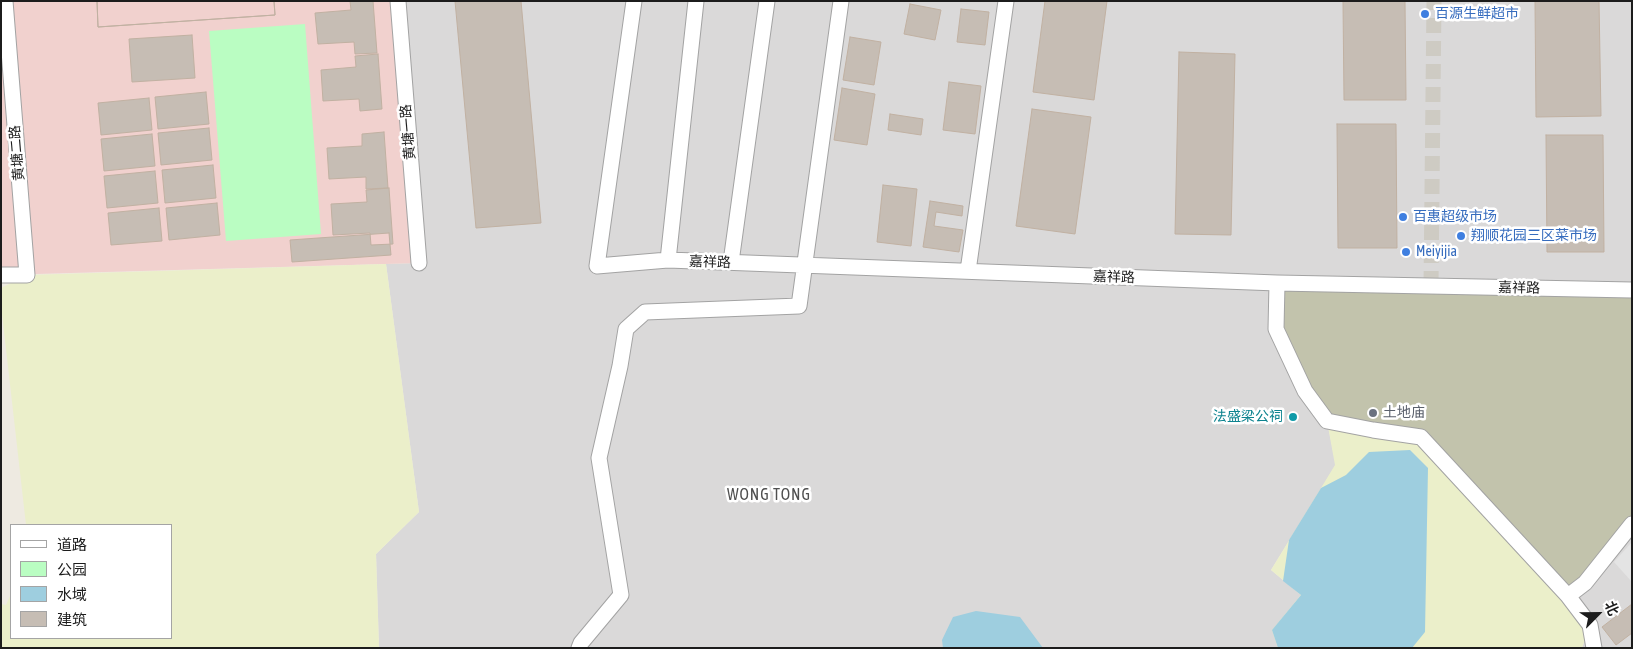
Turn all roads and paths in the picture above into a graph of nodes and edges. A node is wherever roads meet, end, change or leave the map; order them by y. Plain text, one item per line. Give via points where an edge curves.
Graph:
1 (5, 1) edge
2 (398, 1) edge
3 (634, 1) edge
4 (696, 1) edge
5 (768, 1) edge
6 (841, 1) edge
7 (1006, 1) edge
8 (668, 260) junction
9 (730, 262) junction
10 (419, 263) dead end
11 (805, 265) junction
12 (968, 271) junction
13 (1, 275) edge
14 (1277, 283) junction
15 (1632, 290) edge
16 (1632, 524) edge
17 (1568, 596) junction
18 (579, 648) edge
19 (1594, 648) edge

1 - 13 street, 黄塘二路 via 27,275
2 - 10 street, 黄塘一路
3 - 8 street, 嘉祥路 via 598,266
4 - 8 street
5 - 9 street
6 - 11 street
7 - 12 street
8 - 9 street, 嘉祥路
9 - 11 street, 嘉祥路
11 - 12 street, 嘉祥路
11 - 18 street via 799,306 645,312 626,329 599,458 621,595
12 - 14 street, 嘉祥路
14 - 15 street, 嘉祥路
14 - 17 street via 1276,329 1305,391 1327,420 1420,437
16 - 17 street via 1585,583
17 - 19 street via 1590,625

